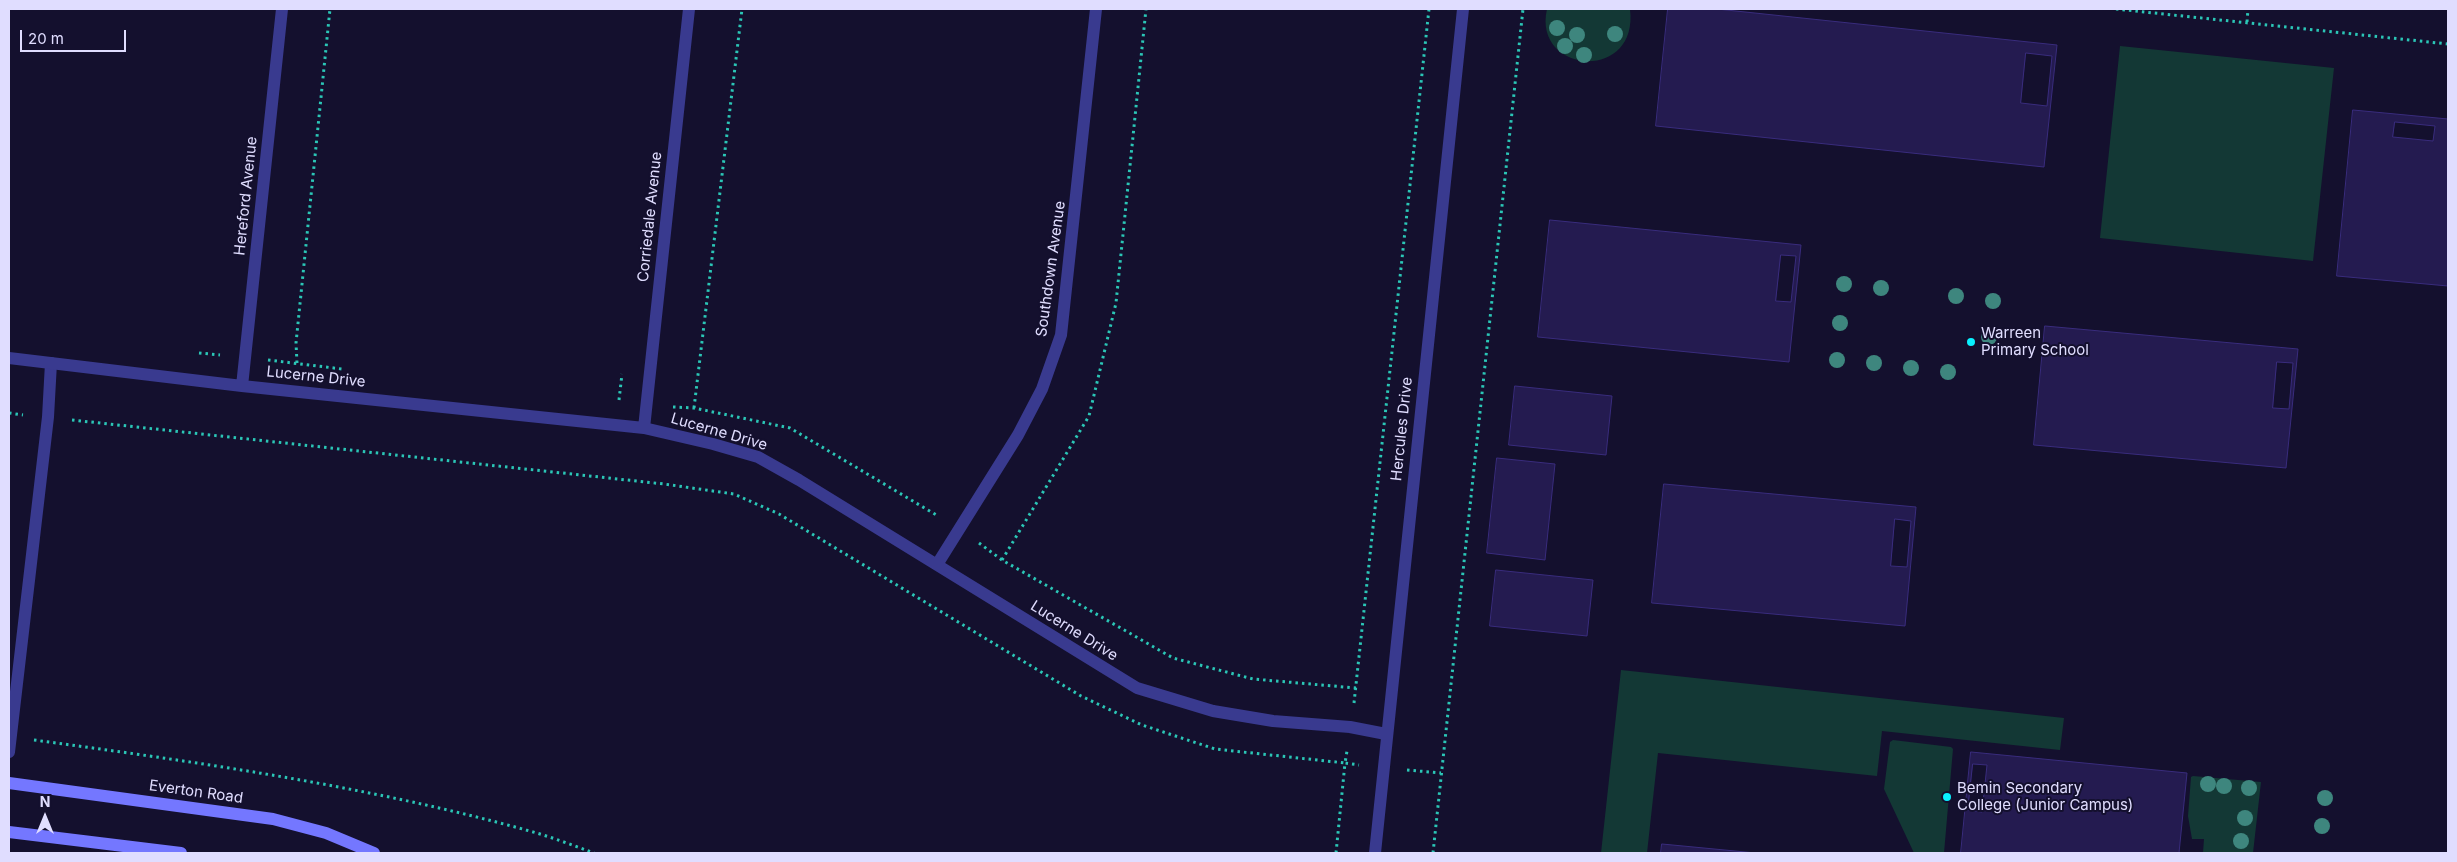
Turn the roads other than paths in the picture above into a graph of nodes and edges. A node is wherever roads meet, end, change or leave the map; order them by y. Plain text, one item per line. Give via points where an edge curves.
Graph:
1 (282, 9) edge
2 (689, 9) edge
3 (1096, 9) edge
4 (1463, 9) edge
5 (9, 358) edge
6 (51, 363) junction
7 (242, 386) junction
8 (644, 428) junction
9 (938, 563) junction
10 (1386, 734) junction
11 (9, 752) edge
12 (9, 783) edge
13 (9, 832) edge
14 (181, 853) edge
15 (374, 853) edge
16 (1375, 853) edge

1 - 7 street, Hereford Avenue
2 - 8 street, Corriedale Avenue
3 - 9 street, Southdown Avenue via 1061,335 1042,389 1018,435
4 - 10 street, Hercules Drive
5 - 6 street, Lucerne Drive
6 - 7 street, Lucerne Drive
6 - 11 street via 48,417
7 - 8 street, Lucerne Drive
8 - 9 street, Lucerne Drive via 758,457
9 - 10 street, Lucerne Drive via 1137,688 1214,711
10 - 16 street, Hercules Drive
12 - 15 street, Everton Road via 273,819 326,833
13 - 14 street

